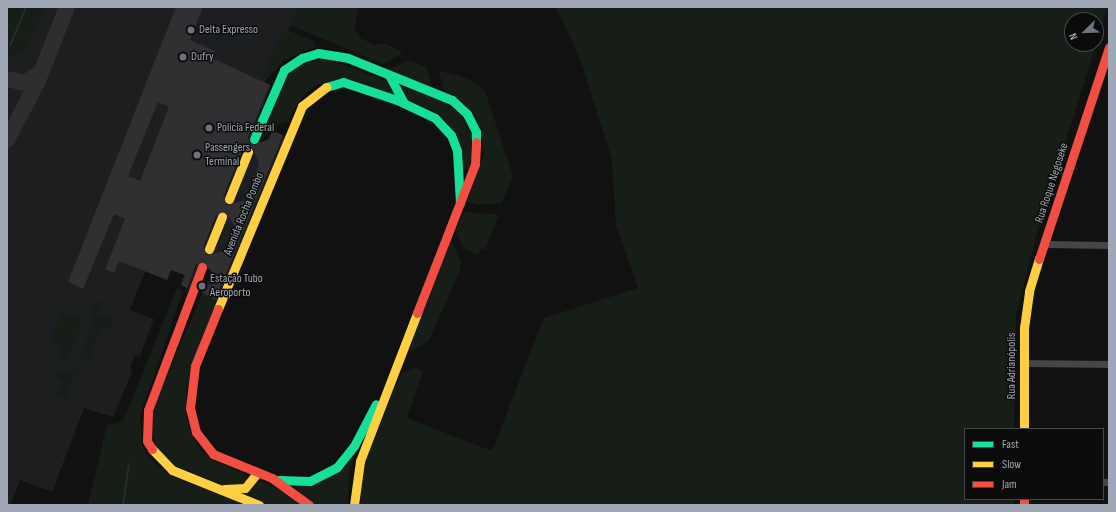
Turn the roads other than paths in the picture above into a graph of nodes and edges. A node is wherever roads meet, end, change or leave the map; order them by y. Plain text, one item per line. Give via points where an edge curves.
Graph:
1 (1109, 47) edge
2 (1105, 69) edge
3 (389, 75) junction
4 (404, 103) junction
5 (254, 139) dead end
6 (248, 152) dead end
7 (229, 199) tunnel mouth
8 (460, 203) junction
9 (222, 217) tunnel mouth
10 (1044, 244) junction
11 (1109, 245) edge
12 (210, 249) tunnel mouth
13 (202, 267) tunnel mouth
14 (1026, 303) joint
15 (1024, 363) junction
16 (1109, 364) edge
17 (396, 366) junction
18 (1024, 428) edge
19 (257, 473) junction
20 (272, 478) junction
21 (220, 490) junction
22 (259, 505) edge
23 (309, 505) edge
24 (354, 505) edge

1 - 2 main road, Rua Roque Negoseke
2 - 10 main road, Rua Roque Negoseke
3 - 4 main road
3 - 5 main road, Avenida Rocha Pombo via 332,54 318,53 302,58 284,70 277,80
3 - 8 main road, Avenida Rocha Pombo via 452,100 473,123 478,153
4 - 8 main road, Avenida Rocha Pombo via 435,118 451,135 459,160
4 - 19 main road, Avenida Rocha Pombo via 343,82 321,88 307,99 292,126 195,366 190,408 200,441 219,458
6 - 7 main road, Avenida Rocha Pombo
8 - 17 main road, Avenida Rocha Pombo
9 - 12 main road, Avenida Rocha Pombo
10 - 11 street
10 - 14 main road, Rua Roque Negoseke
13 - 21 main road via 148,410 145,430 151,449 165,465
14 - 15 main road, Rua Adrianópolis
15 - 16 street
15 - 18 main road, Rua Adrianópolis
17 - 20 main road via 343,462 328,474 310,481
17 - 24 main road, Avenida Rocha Pombo via 357,472
19 - 20 main road, Avenida Rocha Pombo
19 - 21 main road via 252,483 245,488
20 - 23 main road, Avenida Rocha Pombo
21 - 22 main road

